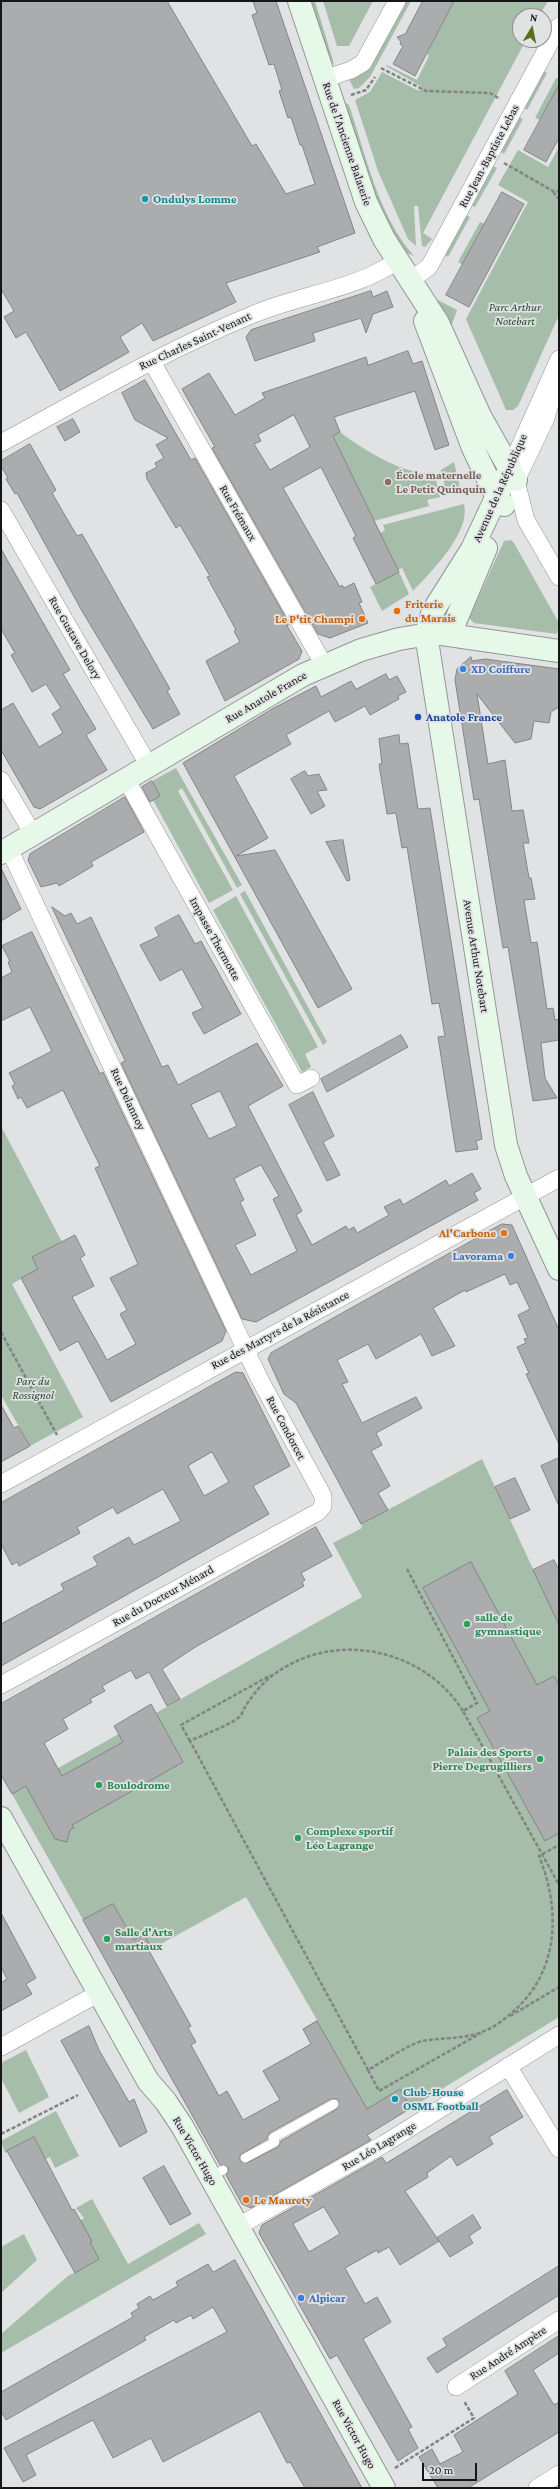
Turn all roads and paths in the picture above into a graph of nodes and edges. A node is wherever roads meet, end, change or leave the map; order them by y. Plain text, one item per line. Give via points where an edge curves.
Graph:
1 (299, 1) edge
2 (397, 1) edge
3 (559, 26) edge
4 (324, 79) junction
5 (349, 96) dead end
6 (514, 108) junction
7 (490, 155) junction
8 (553, 191) junction
9 (559, 191) edge
10 (559, 199) edge
11 (398, 260) junction
12 (411, 280) junction
13 (559, 359) edge
14 (152, 362) junction
15 (559, 372) edge
16 (1, 444) edge
17 (513, 474) junction
18 (501, 502) junction
19 (1, 510) edge
20 (526, 520) junction
21 (559, 577) edge
22 (426, 634) junction
23 (450, 634) junction
24 (559, 651) edge
25 (324, 665) junction
26 (149, 766) junction
27 (126, 779) junction
28 (1, 780) edge
29 (33, 834) junction
30 (5, 851) edge
31 (311, 1078) dead end
32 (559, 1178) edge
33 (526, 1197) junction
34 (559, 1269) edge
35 (1, 1332) edge
36 (246, 1349) junction
37 (64, 1449) junction
38 (1, 1484) edge
39 (323, 1506) joint
40 (407, 1569) dead end
41 (274, 1673) junction
42 (1, 1685) edge
43 (463, 1711) junction
44 (190, 1741) junction
45 (1, 1818) edge
46 (559, 1845) edge
47 (542, 1854) junction
48 (559, 1885) edge
49 (559, 1987) edge
50 (99, 1993) junction
51 (504, 2020) junction
52 (485, 2031) junction
53 (559, 2035) edge
54 (1, 2046) edge
55 (508, 2066) junction
56 (368, 2070) junction
57 (78, 2095) dead end
58 (334, 2104) dead end
59 (1, 2134) edge
60 (559, 2149) edge
61 (245, 2158) dead end
62 (237, 2227) junction
63 (559, 2320) edge
64 (456, 2386) joint
65 (559, 2474) edge
66 (381, 2483) edge
67 (537, 2488) edge

1 - 4 street, Rue de l'Ancienne Balaterie
2 - 4 street via 362,63 351,70
3 - 6 street, Rue Jean-Baptiste Lebas
4 - 11 street, Rue de l'Ancienne Balaterie via 361,189 378,227
5 - 6 path via 366,90 380,68 420,89 490,93
6 - 7 street, Rue Jean-Baptiste Lebas
7 - 8 path
7 - 12 street, Rue Jean-Baptiste Lebas via 429,268
8 - 9 path
8 - 10 path
11 - 12 street, Rue de l'Ancienne Balaterie
11 - 14 street, Rue Charles Saint-Venant via 377,272 256,313
12 - 17 street, Rue de l'Ancienne Balaterie via 438,323 480,416
12 - 18 street, Rue de l'Ancienne Balaterie via 437,359 473,448
13 - 17 street, Avenue de la République
14 - 16 street, Rue Charles Saint-Venant
14 - 25 street, Rue Frémaux
15 - 17 street, Avenue de la République via 546,418
17 - 18 street, Avenue de la République
17 - 20 street, Rue de l'Ancienne Balaterie
18 - 20 street, Rue de l'Ancienne Balaterie
18 - 22 street, Avenue de la République via 433,611
18 - 23 street, Avenue de la République
19 - 26 street, Rue Gustave Delory
20 - 21 street, Rue de l'Ancienne Balaterie
22 - 23 street, Rue Anatole France
22 - 25 street, Rue Anatole France via 361,650
22 - 33 street, Avenue Arthur Notebart via 504,1132 512,1165
23 - 24 street, Rue Anatole France
25 - 26 street, Rue Anatole France
26 - 27 street, Rue Anatole France
27 - 29 street, Rue Anatole France
27 - 31 street, Impasse Thermotte via 296,1085
28 - 29 street
29 - 30 street, Rue Anatole France
30 - 36 street, Rue Delannoy
32 - 33 street, Rue des Martyrs de la Résistance
33 - 34 street, Avenue Arthur Notebart
33 - 36 street, Rue des Martyrs de la Résistance
35 - 37 path
36 - 37 street, Rue des Martyrs de la Résistance
36 - 39 street, Rue Condorcet via 323,1496
37 - 38 street, Rue des Martyrs de la Résistance
39 - 42 street, Rue du Docteur Ménard via 318,1512
40 - 43 path via 477,1703
41 - 43 path via 292,1662 313,1654 338,1649 373,1650 395,1656 422,1671 455,1698
41 - 44 path via 259,1688 240,1717
41 - 44 path via 181,1724
43 - 47 path
44 - 56 path
45 - 50 street, Rue Victor Hugo
46 - 47 path
47 - 48 path
47 - 51 path via 539,1856 552,1890 554,1938 545,1972 537,1986
49 - 51 path
50 - 54 street
50 - 62 street, Rue Victor Hugo via 148,2081 217,2173
51 - 52 path
52 - 56 path via 458,2039 421,2042
52 - 56 path via 380,2091
53 - 55 street, Rue Léo Lagrange
55 - 60 street
55 - 62 street, Rue Léo Lagrange via 384,2144
57 - 59 path
58 - 61 lane via 273,2138 275,2142
62 - 66 street, Rue Victor Hugo
63 - 64 street, Rue André Ampère
64 - 66 path via 474,2418
65 - 67 street

